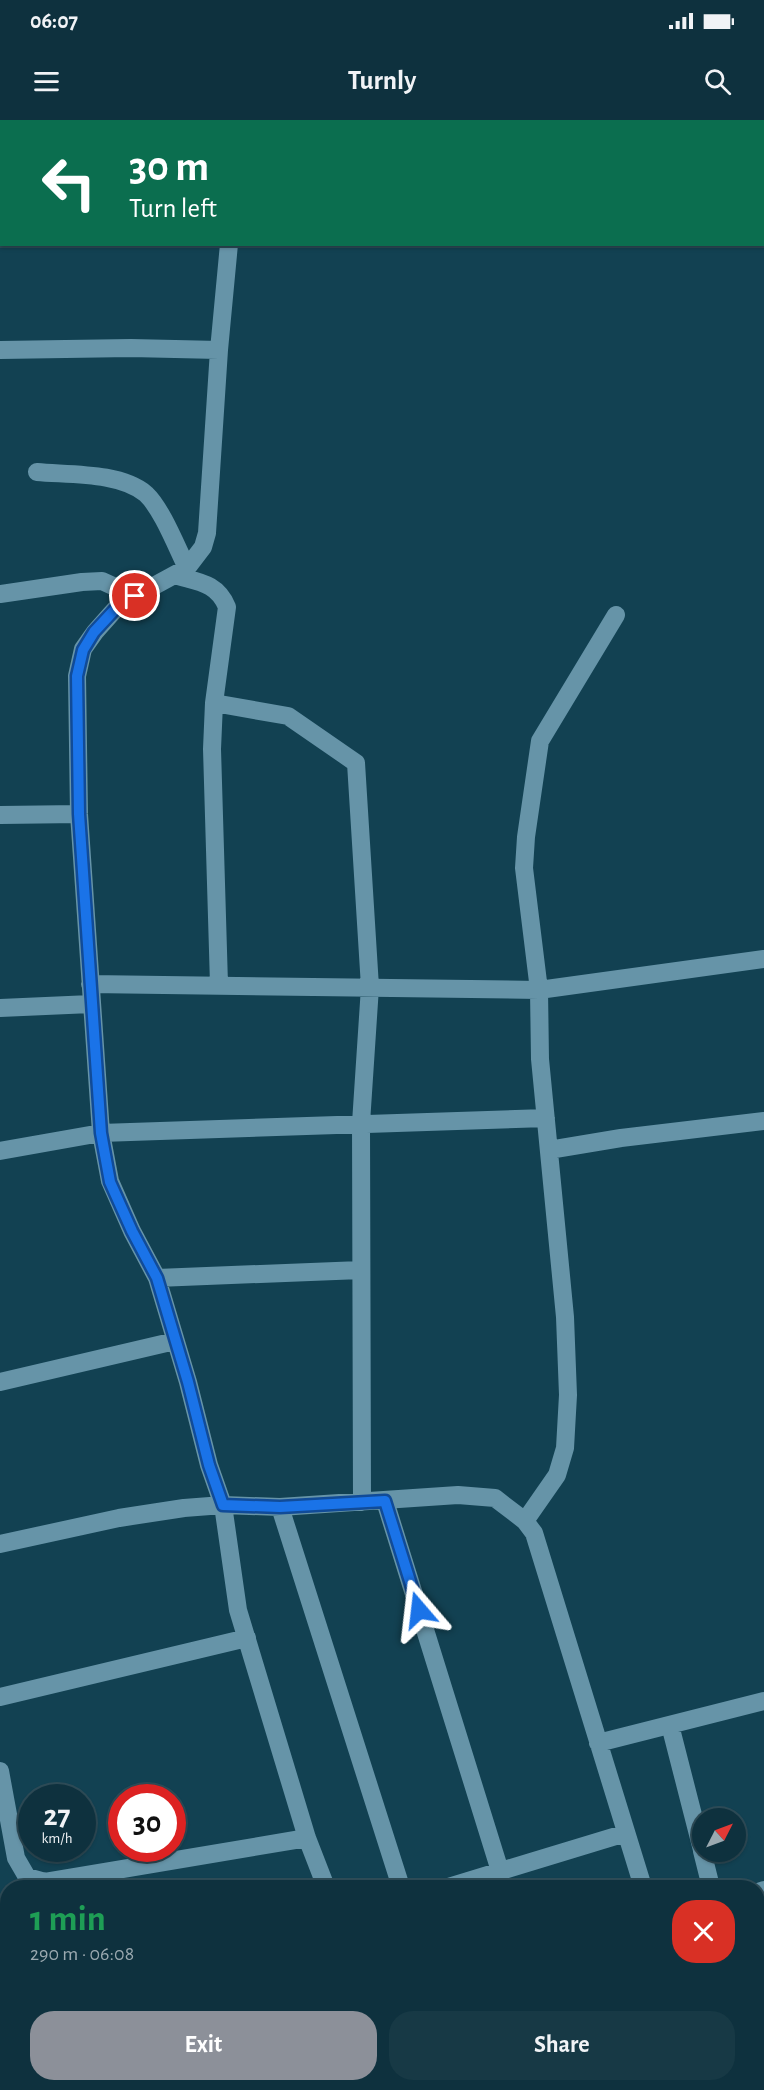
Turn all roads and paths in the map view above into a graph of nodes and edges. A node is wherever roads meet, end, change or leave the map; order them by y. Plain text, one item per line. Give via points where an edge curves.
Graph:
1 (229, 246) edge
2 (0, 350) edge
3 (219, 350) junction
4 (37, 472) dead end
5 (180, 571) junction
6 (0, 594) edge
7 (135, 596) junction
8 (616, 615) dead end
9 (214, 703) junction
10 (79, 814) junction
11 (0, 815) edge
12 (764, 959) edge
13 (90, 984) junction
14 (219, 984) junction
15 (370, 987) junction
16 (539, 990) junction
17 (92, 1004) junction
18 (0, 1008) edge
19 (546, 1118) junction
20 (764, 1121) edge
21 (361, 1123) junction
22 (101, 1133) junction
23 (549, 1150) junction
24 (0, 1151) edge
25 (361, 1270) junction
26 (157, 1278) junction
27 (175, 1341) junction
28 (0, 1382) edge
29 (385, 1501) junction
30 (362, 1502) junction
31 (223, 1505) junction
32 (280, 1507) junction
33 (525, 1521) junction
34 (0, 1544) edge
35 (247, 1638) junction
36 (0, 1697) edge
37 (764, 1701) edge
38 (670, 1725) junction
39 (598, 1743) junction
40 (0, 1771) edge
41 (692, 1811) edge
42 (626, 1833) junction
43 (307, 1838) junction
44 (705, 1862) edge
45 (38, 1880) edge
46 (57, 1880) edge
47 (323, 1880) edge
48 (399, 1880) edge
49 (503, 1880) edge
50 (641, 1880) edge
51 (709, 1880) edge

1 - 3 street
2 - 3 street
3 - 5 street via 207,533 203,547
4 - 5 street via 119,480 146,494 157,509
5 - 7 street
5 - 9 street via 222,594 227,607
6 - 7 street via 102,581
7 - 10 street via 119,605 83,650 77,676
8 - 16 street via 540,741 524,868
9 - 14 street
9 - 15 street via 288,716 356,763
10 - 11 street
10 - 13 street
12 - 16 street
13 - 14 street
13 - 17 street
14 - 15 street
15 - 16 street
15 - 21 street
16 - 19 street
17 - 18 street
17 - 22 street
19 - 21 street
19 - 23 street
20 - 23 street
21 - 22 street
21 - 25 street
22 - 24 street
22 - 26 street via 110,1182
23 - 33 street via 565,1317 565,1448 557,1475
25 - 26 street
25 - 30 street
26 - 27 street
27 - 28 street
27 - 31 street
29 - 30 street
29 - 33 street via 458,1495 495,1498
29 - 49 street
30 - 32 street
31 - 32 street
31 - 34 street via 119,1518
31 - 35 street via 238,1610
32 - 48 street
33 - 39 street via 534,1533
35 - 36 street
35 - 43 street
37 - 38 street
38 - 39 street
38 - 41 street
39 - 42 street
40 - 45 street via 16,1858 27,1877
42 - 49 street
42 - 50 street
43 - 46 street
43 - 47 street
44 - 51 street

